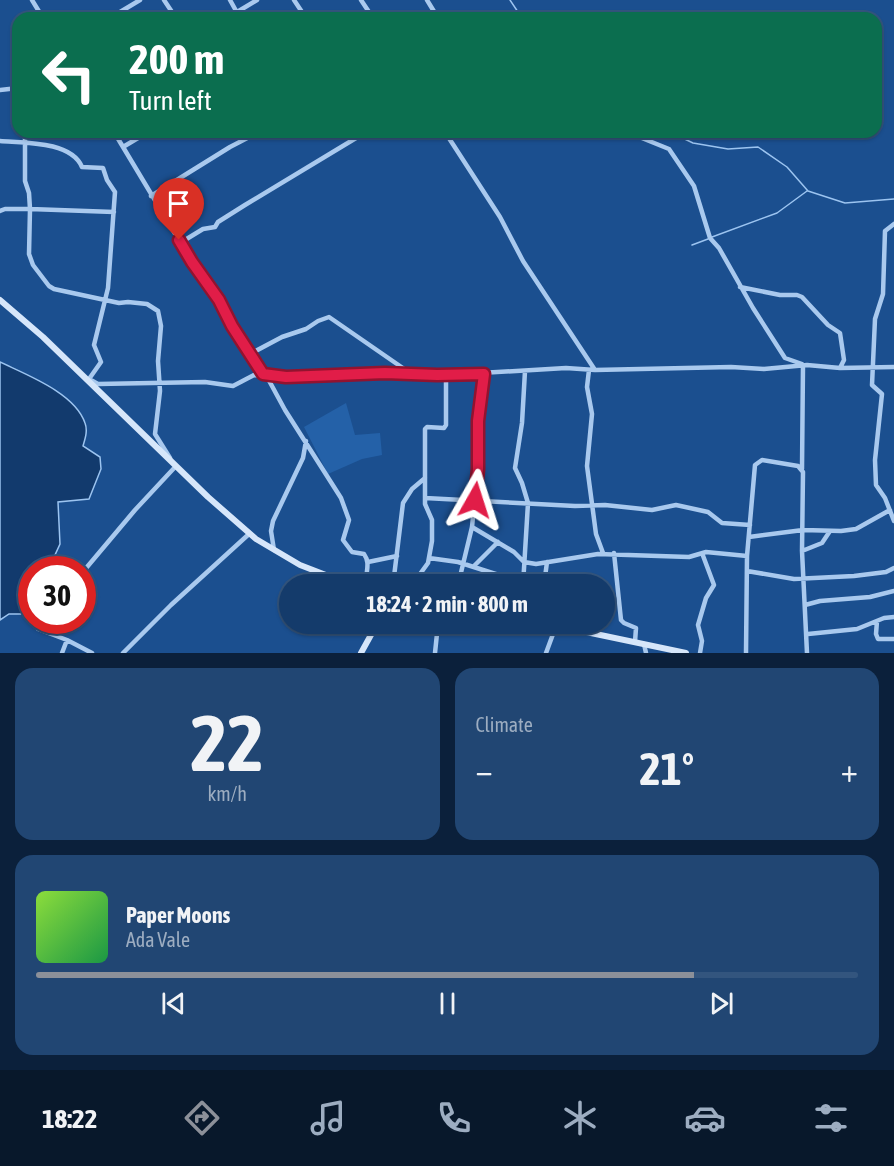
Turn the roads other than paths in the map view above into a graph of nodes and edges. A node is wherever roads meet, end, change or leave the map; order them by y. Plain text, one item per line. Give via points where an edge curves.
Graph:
1 (140, 0) edge
2 (230, 0) edge
3 (257, 0) edge
4 (120, 12) edge
5 (236, 12) joint
6 (25, 138) edge
7 (118, 138) edge
8 (138, 138) edge
9 (355, 138) edge
10 (450, 138) edge
11 (642, 138) edge
12 (247, 139) edge
13 (0, 141) edge
14 (25, 144) junction
15 (123, 147) junction
16 (151, 196) junction
17 (30, 209) junction
18 (0, 211) edge
19 (114, 212) junction
20 (894, 224) edge
21 (180, 243) junction
22 (740, 287) junction
23 (105, 299) junction
24 (0, 300) edge
25 (250, 354) junction
26 (805, 365) junction
27 (873, 367) junction
28 (894, 367) edge
29 (840, 368) junction
30 (592, 370) junction
31 (525, 371) junction
32 (411, 374) junction
33 (484, 374) junction
34 (266, 375) junction
35 (446, 375) junction
36 (89, 380) junction
37 (159, 383) junction
38 (306, 441) junction
39 (176, 466) junction
40 (802, 469) junction
41 (425, 478) junction
42 (425, 498) junction
43 (475, 500) junction
44 (528, 503) junction
45 (593, 506) junction
46 (890, 510) junction
47 (894, 521) edge
48 (750, 525) junction
49 (472, 527) junction
50 (803, 530) junction
51 (830, 531) junction
52 (249, 534) junction
53 (749, 537) junction
54 (498, 542) junction
55 (274, 550) junction
56 (802, 551) junction
57 (603, 553) junction
58 (614, 553) junction
59 (702, 553) junction
60 (96, 556) edge
61 (397, 556) junction
62 (747, 556) junction
63 (429, 558) junction
64 (368, 562) junction
65 (524, 562) junction
66 (547, 562) junction
67 (464, 564) junction
68 (474, 566) junction
69 (894, 568) edge
70 (747, 572) junction
71 (326, 574) edge
72 (367, 574) edge
73 (395, 574) edge
74 (421, 574) edge
75 (461, 574) edge
76 (494, 574) edge
77 (523, 574) edge
78 (545, 574) edge
79 (803, 578) junction
80 (894, 591) edge
81 (806, 605) junction
82 (894, 617) edge
83 (877, 621) junction
84 (51, 634) edge
85 (371, 634) edge
86 (437, 634) edge
87 (553, 634) edge
88 (596, 634) edge
89 (807, 634) junction
90 (894, 639) edge
91 (67, 640) junction
92 (635, 642) junction
93 (644, 644) junction
94 (62, 653) edge
95 (92, 653) edge
96 (123, 653) edge
97 (361, 653) edge
98 (435, 653) edge
99 (546, 653) edge
100 (646, 653) edge
101 (686, 653) edge
102 (700, 653) edge
103 (746, 653) edge
104 (807, 653) edge

1 - 4 street
2 - 5 street
3 - 5 street
6 - 14 street
7 - 15 street
8 - 15 street
9 - 21 street via 214,227
10 - 30 street
11 - 22 street via 669,149 694,186 710,238
12 - 16 street
13 - 14 street
14 - 17 street
14 - 19 street via 35,142 60,148 79,160 82,167 103,168 115,192
15 - 16 street
16 - 21 street
17 - 18 street
17 - 19 street
17 - 23 street via 28,254 49,286
19 - 23 street
20 - 27 street via 885,231 884,294 875,319
21 - 25 street
22 - 26 street via 783,354
22 - 29 street via 802,297 840,333 844,360
23 - 36 street via 94,345 101,362
23 - 37 street via 147,304 158,311
24 - 36 street
25 - 32 street via 329,317
25 - 34 street
26 - 29 street
26 - 30 street via 764,369
26 - 40 street
27 - 28 street
27 - 29 street
27 - 46 street via 872,385 882,394 876,485
30 - 31 street
30 - 45 street via 587,387 592,414 587,466
31 - 33 street
31 - 44 street via 515,468
32 - 34 street
32 - 35 street
33 - 35 street
33 - 43 street
34 - 37 street via 253,375 234,386
34 - 38 street
35 - 41 street via 446,425 425,429
36 - 37 street via 100,384
36 - 39 street
37 - 39 street via 155,434
38 - 55 street via 303,458 273,521
38 - 64 street via 341,498 349,520 345,545 352,552 364,554
39 - 52 street
39 - 60 street
40 - 48 street via 770,461 755,465
40 - 50 street
41 - 42 street
41 - 61 street via 403,503
42 - 43 street
42 - 63 street via 433,526
43 - 44 street
43 - 49 street
44 - 45 street
44 - 65 street
45 - 48 street via 652,510 681,505 708,512 725,524
45 - 57 street
46 - 47 street
46 - 51 street via 856,529
48 - 53 street
49 - 54 street
49 - 67 street
50 - 51 street
50 - 53 street
50 - 56 street
51 - 56 street via 822,543
52 - 55 street
52 - 96 street
53 - 62 street
54 - 65 street
54 - 68 street
55 - 71 street via 288,560
56 - 79 street
57 - 58 street
57 - 66 street
58 - 59 street via 682,557
58 - 92 street via 621,620 636,628
59 - 62 street
59 - 102 street via 714,585 698,625
61 - 64 street
61 - 73 street
62 - 70 street
63 - 67 street
63 - 74 street
64 - 72 street
65 - 66 street
65 - 77 street
66 - 78 street
67 - 68 street
67 - 75 street
68 - 76 street
69 - 79 street via 854,576
70 - 79 street
70 - 103 street
79 - 81 street
80 - 81 street
81 - 89 street
82 - 83 street
83 - 89 street via 857,629
83 - 90 street via 878,639
84 - 91 street
85 - 97 street
86 - 98 street
87 - 99 street
88 - 92 street
89 - 104 street
91 - 94 street
91 - 95 street
92 - 93 street
93 - 100 street
93 - 101 street

